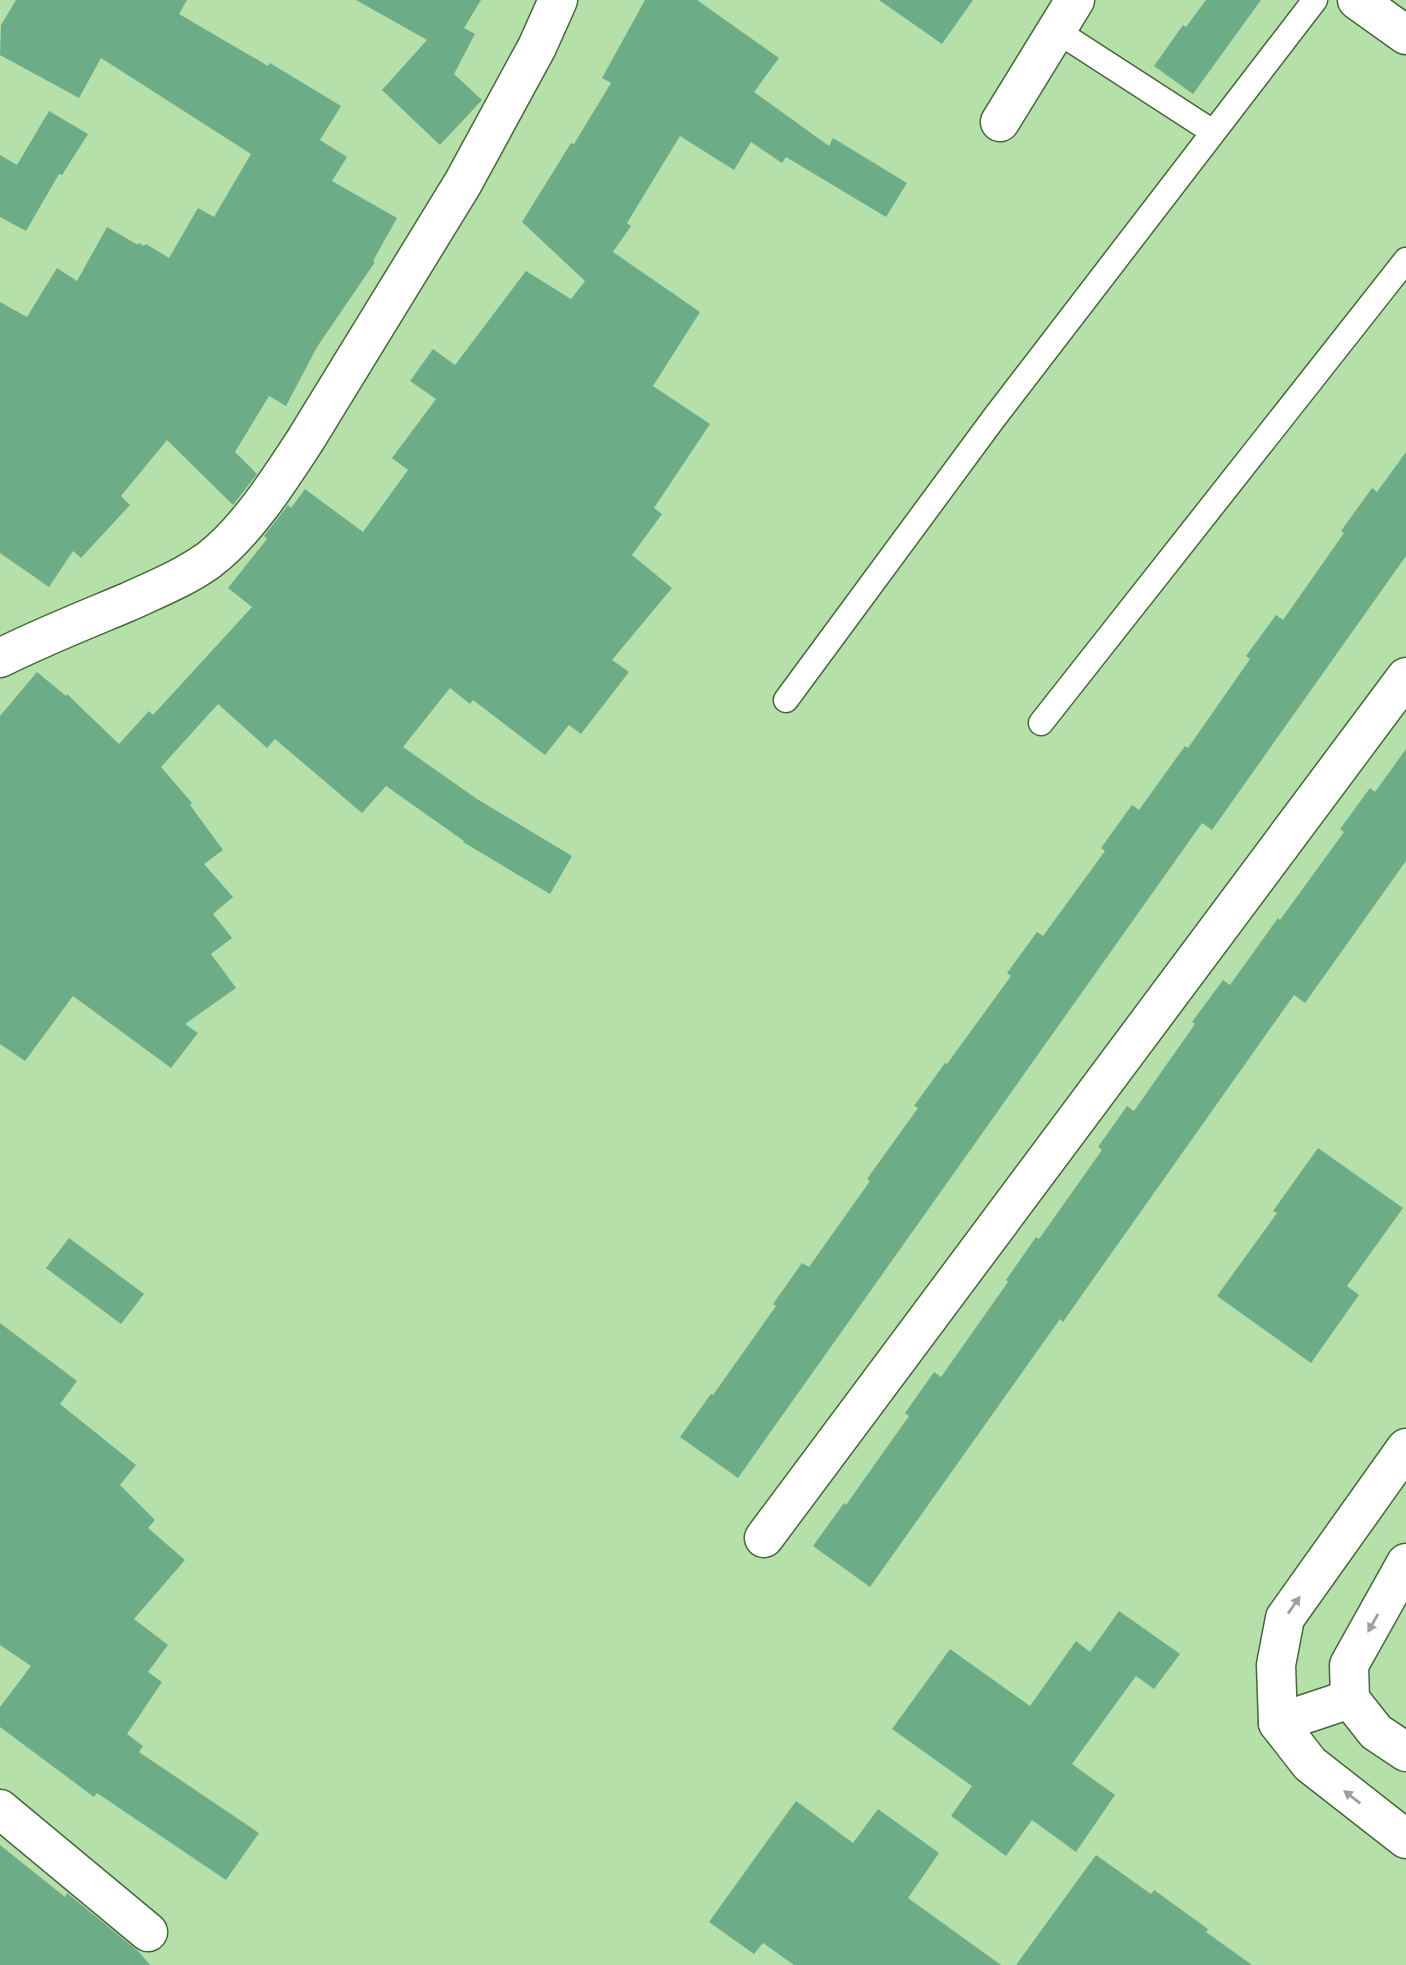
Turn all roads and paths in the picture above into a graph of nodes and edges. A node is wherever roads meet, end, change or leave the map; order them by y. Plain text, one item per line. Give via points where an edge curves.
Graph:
1 (558, 0) edge
2 (1315, 0) edge
3 (1357, 0) edge
4 (1066, 16) edge
5 (1406, 35) edge
6 (1000, 122) dead end
7 (1213, 132) junction
8 (1406, 261) edge
9 (0, 657) edge
10 (1406, 677) edge
11 (786, 700) dead end
12 (1041, 723) dead end
13 (1406, 1448) edge
14 (764, 1538) dead end
15 (1406, 1563) edge
16 (1350, 1699) junction
17 (1278, 1723) junction
18 (1406, 1752) edge
19 (0, 1809) edge
20 (1406, 1839) edge
21 (148, 1932) dead end

1 - 9 street via 463,183 306,439 254,513 210,559 176,581
2 - 7 lane
3 - 5 street
4 - 6 street
4 - 7 lane
7 - 11 lane
8 - 12 lane
10 - 14 street
17 -> 13 street via 1276,1665 1285,1618
15 -> 16 street via 1349,1665
16 - 17 street
16 - 18 street via 1376,1732
20 -> 17 street via 1310,1764
19 - 21 street

